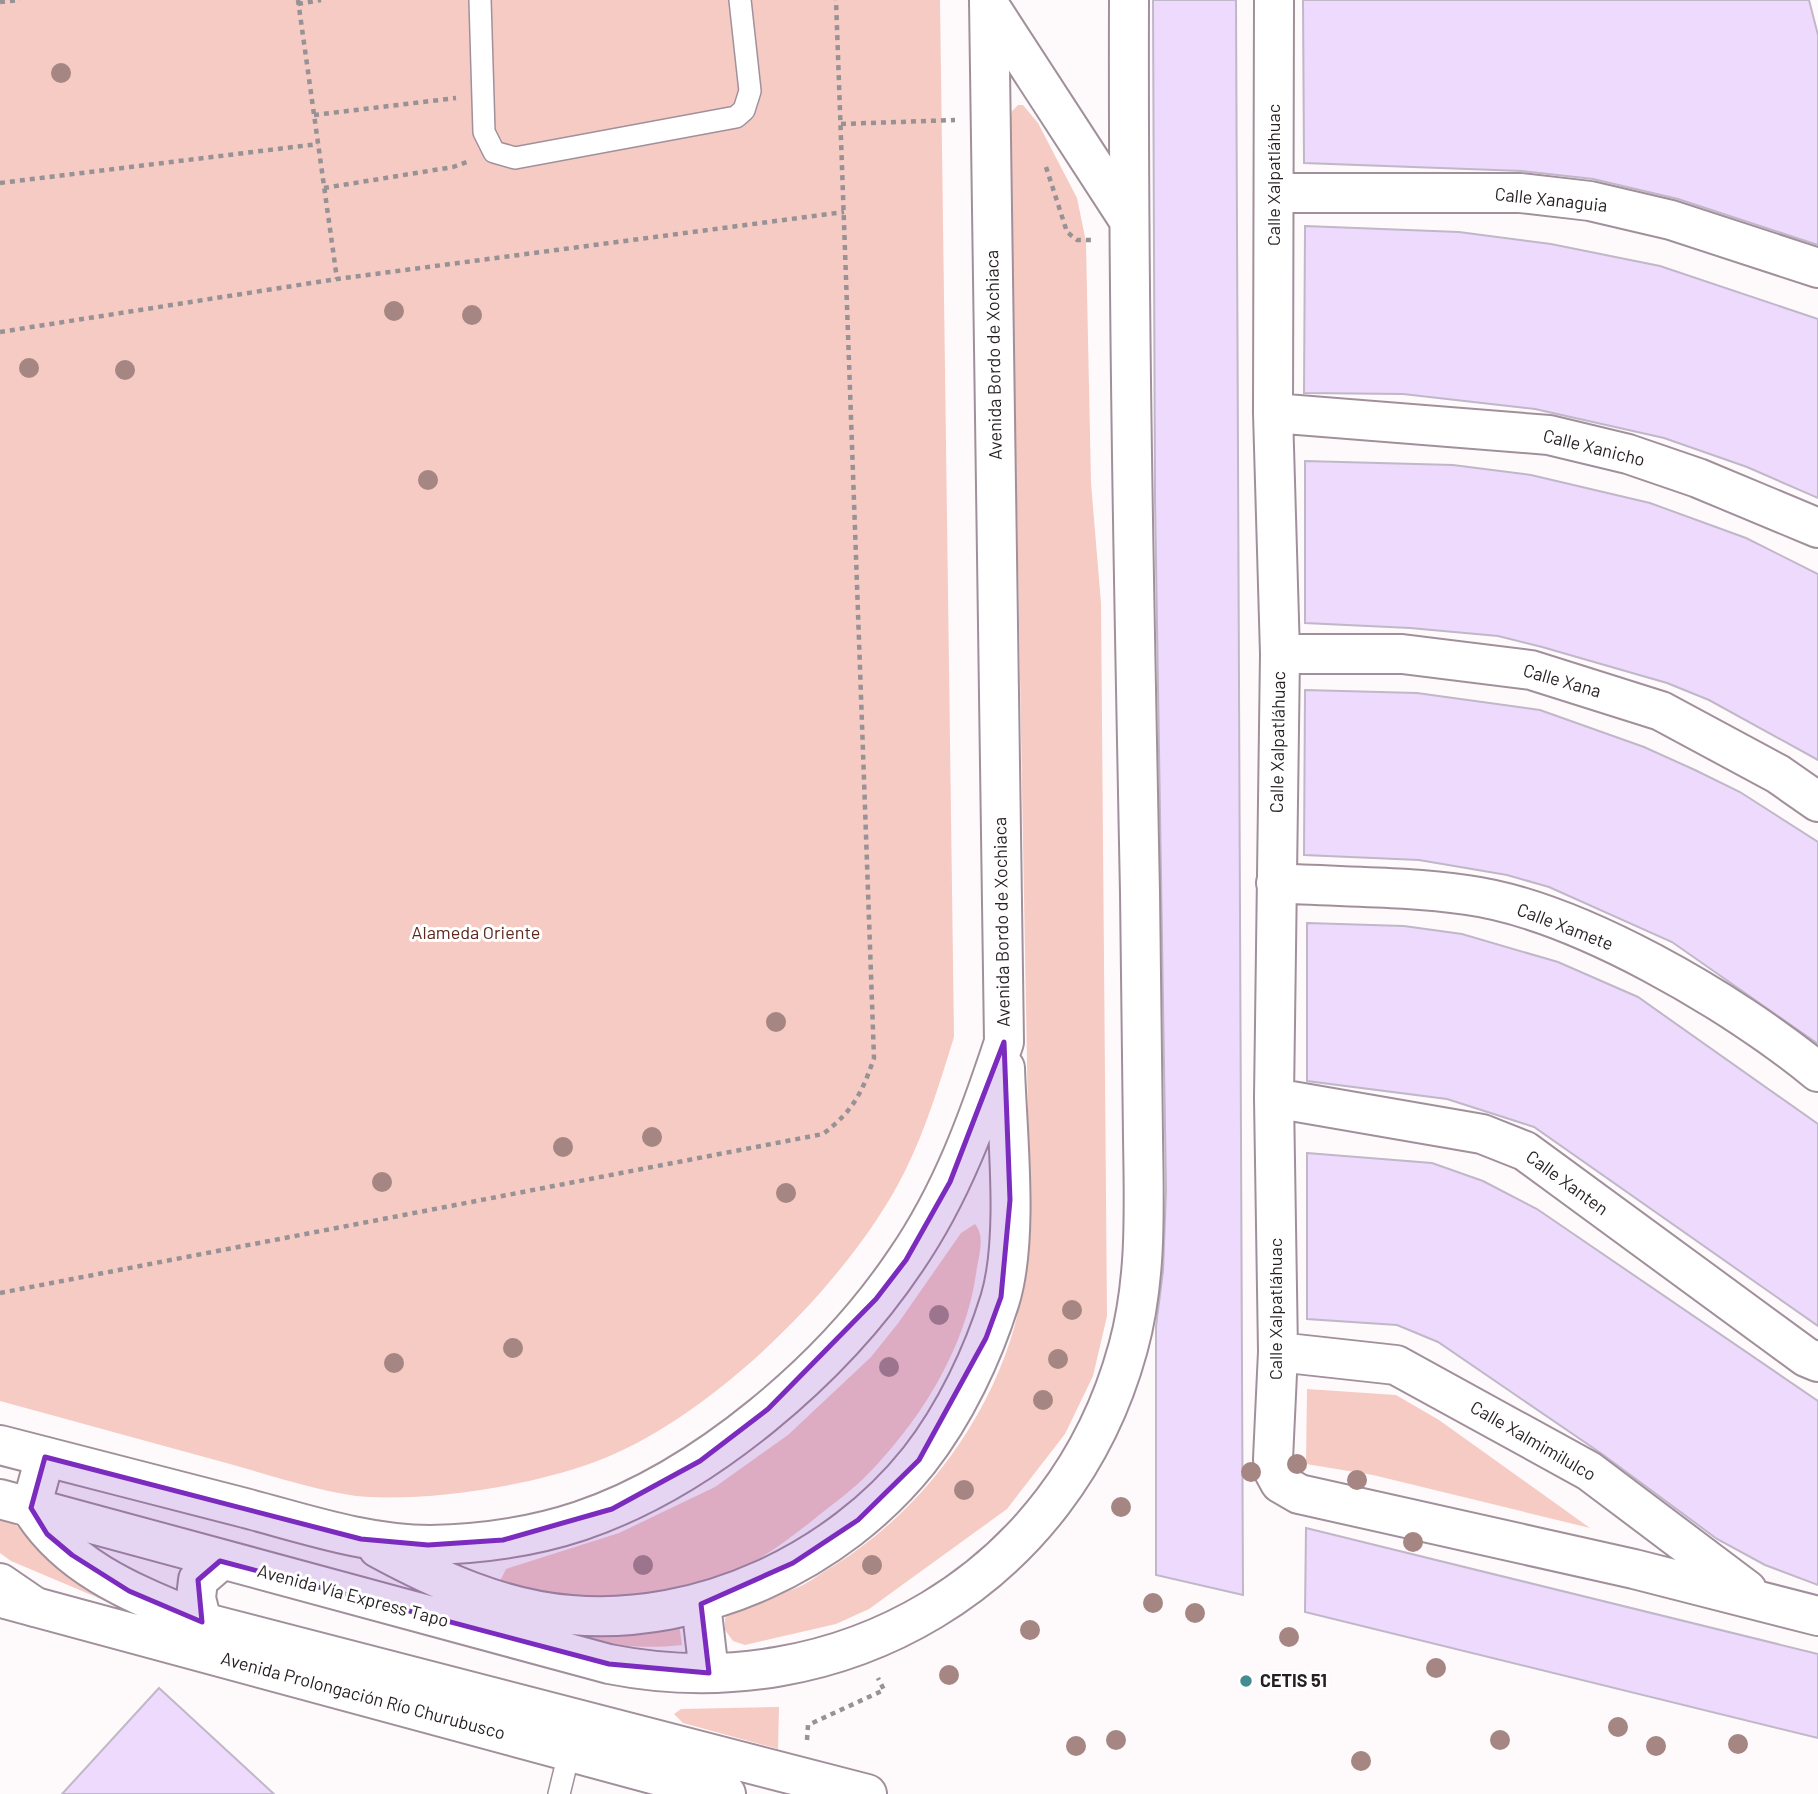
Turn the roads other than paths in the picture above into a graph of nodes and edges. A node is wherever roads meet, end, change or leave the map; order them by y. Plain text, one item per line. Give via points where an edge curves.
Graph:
1 (480, 0) edge
2 (740, 0) edge
3 (1129, 0) edge
4 (1274, 0) edge
5 (987, 2) edge
6 (1275, 193) junction
7 (1128, 219) junction
8 (1818, 268) edge
9 (1273, 413) junction
10 (1818, 528) edge
11 (1280, 654) junction
12 (1818, 802) edge
13 (1276, 883) junction
14 (1003, 1042) junction
15 (1818, 1072) edge
16 (1274, 1097) junction
17 (1278, 1352) junction
18 (1818, 1362) edge
19 (0, 1445) edge
20 (45, 1457) junction
21 (1280, 1483) joint
22 (16, 1504) edge
23 (361, 1539) junction
24 (220, 1561) junction
25 (0, 1583) edge
26 (1759, 1599) junction
27 (17, 1602) edge
28 (701, 1604) junction
29 (1818, 1615) edge
30 (202, 1622) junction
31 (709, 1673) junction
32 (573, 1734) junction
33 (559, 1794) edge
34 (726, 1794) edge
35 (867, 1794) edge

1 - 2 lane via 484,132 494,152 516,158 736,117 744,110 750,91
3 - 7 street
4 - 6 street, Calle Xalpatláhuac
5 - 7 street
5 - 14 street, Avenida Bordo de Xochiaca
6 - 8 street, Calle Xanaguia via 1520,193 1590,201 1671,220
6 - 9 street, Calle Xalpatláhuac
7 - 31 street via 1144,1217 1139,1300 1127,1352 1101,1418 1069,1479 1013,1546 956,1592 900,1629 835,1656
9 - 10 street, Calle Xanicho via 1549,435 1675,470
9 - 11 street, Calle Xalpatláhuac
11 - 12 street, Calle Xana via 1402,654 1531,670 1661,711 1778,774
11 - 13 street, Calle Xalpatláhuac
13 - 15 street, Calle Xamete via 1468,895 1536,913 1601,938 1724,1004
13 - 16 street, Calle Xalpatláhuac
14 - 23 street, Avenida Bordo de Xochiaca via 971,1139 906,1260 809,1372 737,1433 642,1494 544,1532 428,1545
14 - 28 street via 1010,1200 1006,1251 1001,1297 970,1376 919,1460 858,1520 807,1556 734,1593
16 - 17 street, Calle Xalpatláhuac
16 - 18 street, Calle Xanten via 1482,1134 1525,1151
17 - 21 street, Calle Xalpatláhuac via 1273,1459
17 - 26 street, Calle Xalmimilulco via 1396,1365 1590,1471
19 - 20 street
20 - 22 street
20 - 23 street
21 - 26 street, Calle Xalmimilulco via 1299,1494
22 - 24 street, Avenida Vía Express Tapo
22 - 30 street, Avenida Prolongación Río Churubusco via 72,1555 129,1591
23 - 28 street via 457,1585 535,1610 631,1616
24 - 30 street via 198,1580 196,1598
24 - 31 street, Avenida Vía Express Tapo via 609,1664
25 - 27 street
26 - 29 street, Calle Xalmimilulco
27 - 32 street, Avenida Prolongación Río Churubusco
28 - 31 street
30 - 32 street, Avenida Prolongación Río Churubusco
32 - 33 lane
32 - 34 street, Avenida Prolongación Río Churubusco
32 - 35 street, Avenida Prolongación Río Churubusco

